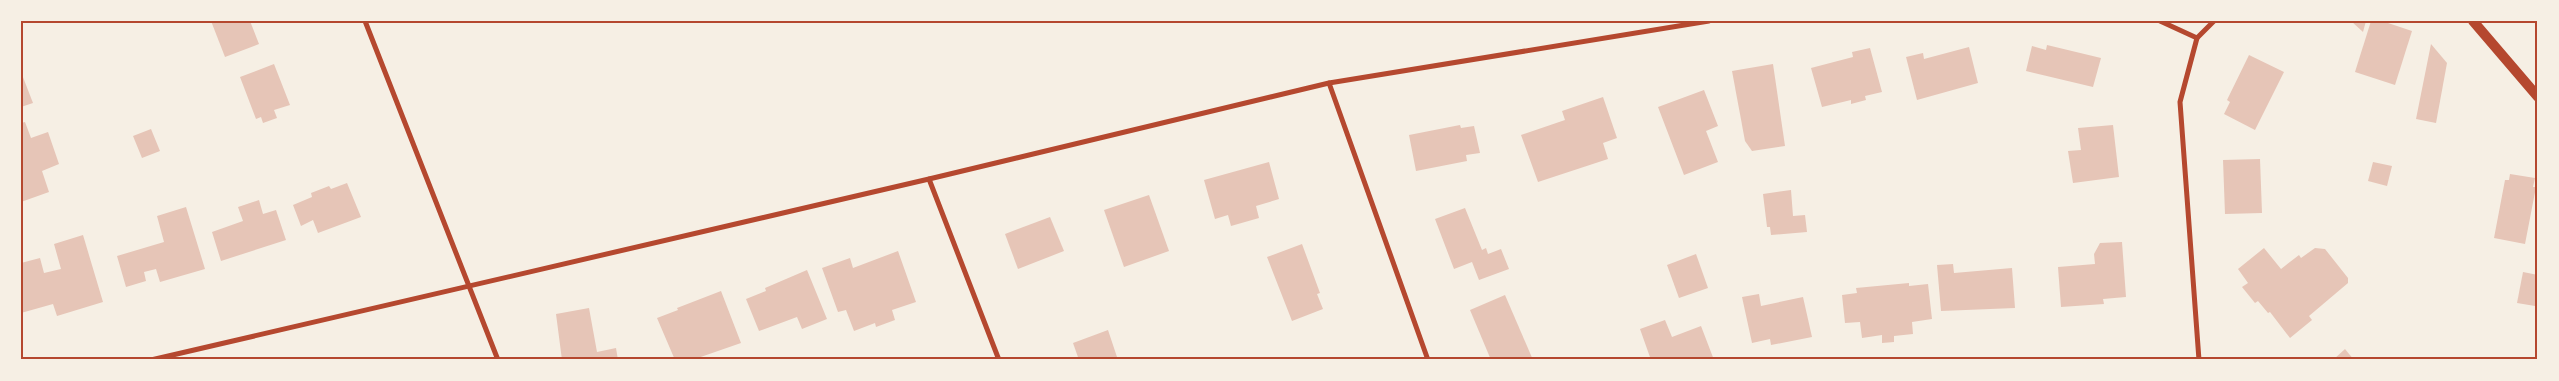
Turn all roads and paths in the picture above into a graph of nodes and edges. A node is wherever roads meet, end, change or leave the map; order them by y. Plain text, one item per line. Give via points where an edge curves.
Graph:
1 (365, 21) edge
2 (1709, 21) edge
3 (2160, 21) edge
4 (2214, 21) edge
5 (2473, 21) edge
6 (2197, 38) junction
7 (1329, 83) junction
8 (2538, 96) edge
9 (929, 180) junction
10 (470, 286) junction
11 (151, 360) edge
12 (498, 360) edge
13 (999, 360) edge
14 (1428, 360) edge
15 (2200, 360) edge

1 - 10 street
2 - 7 street
3 - 6 street
4 - 6 street
5 - 8 main road
6 - 15 street via 2180,102
7 - 9 street
7 - 14 street
9 - 10 street
9 - 13 street
10 - 11 street
10 - 12 street

